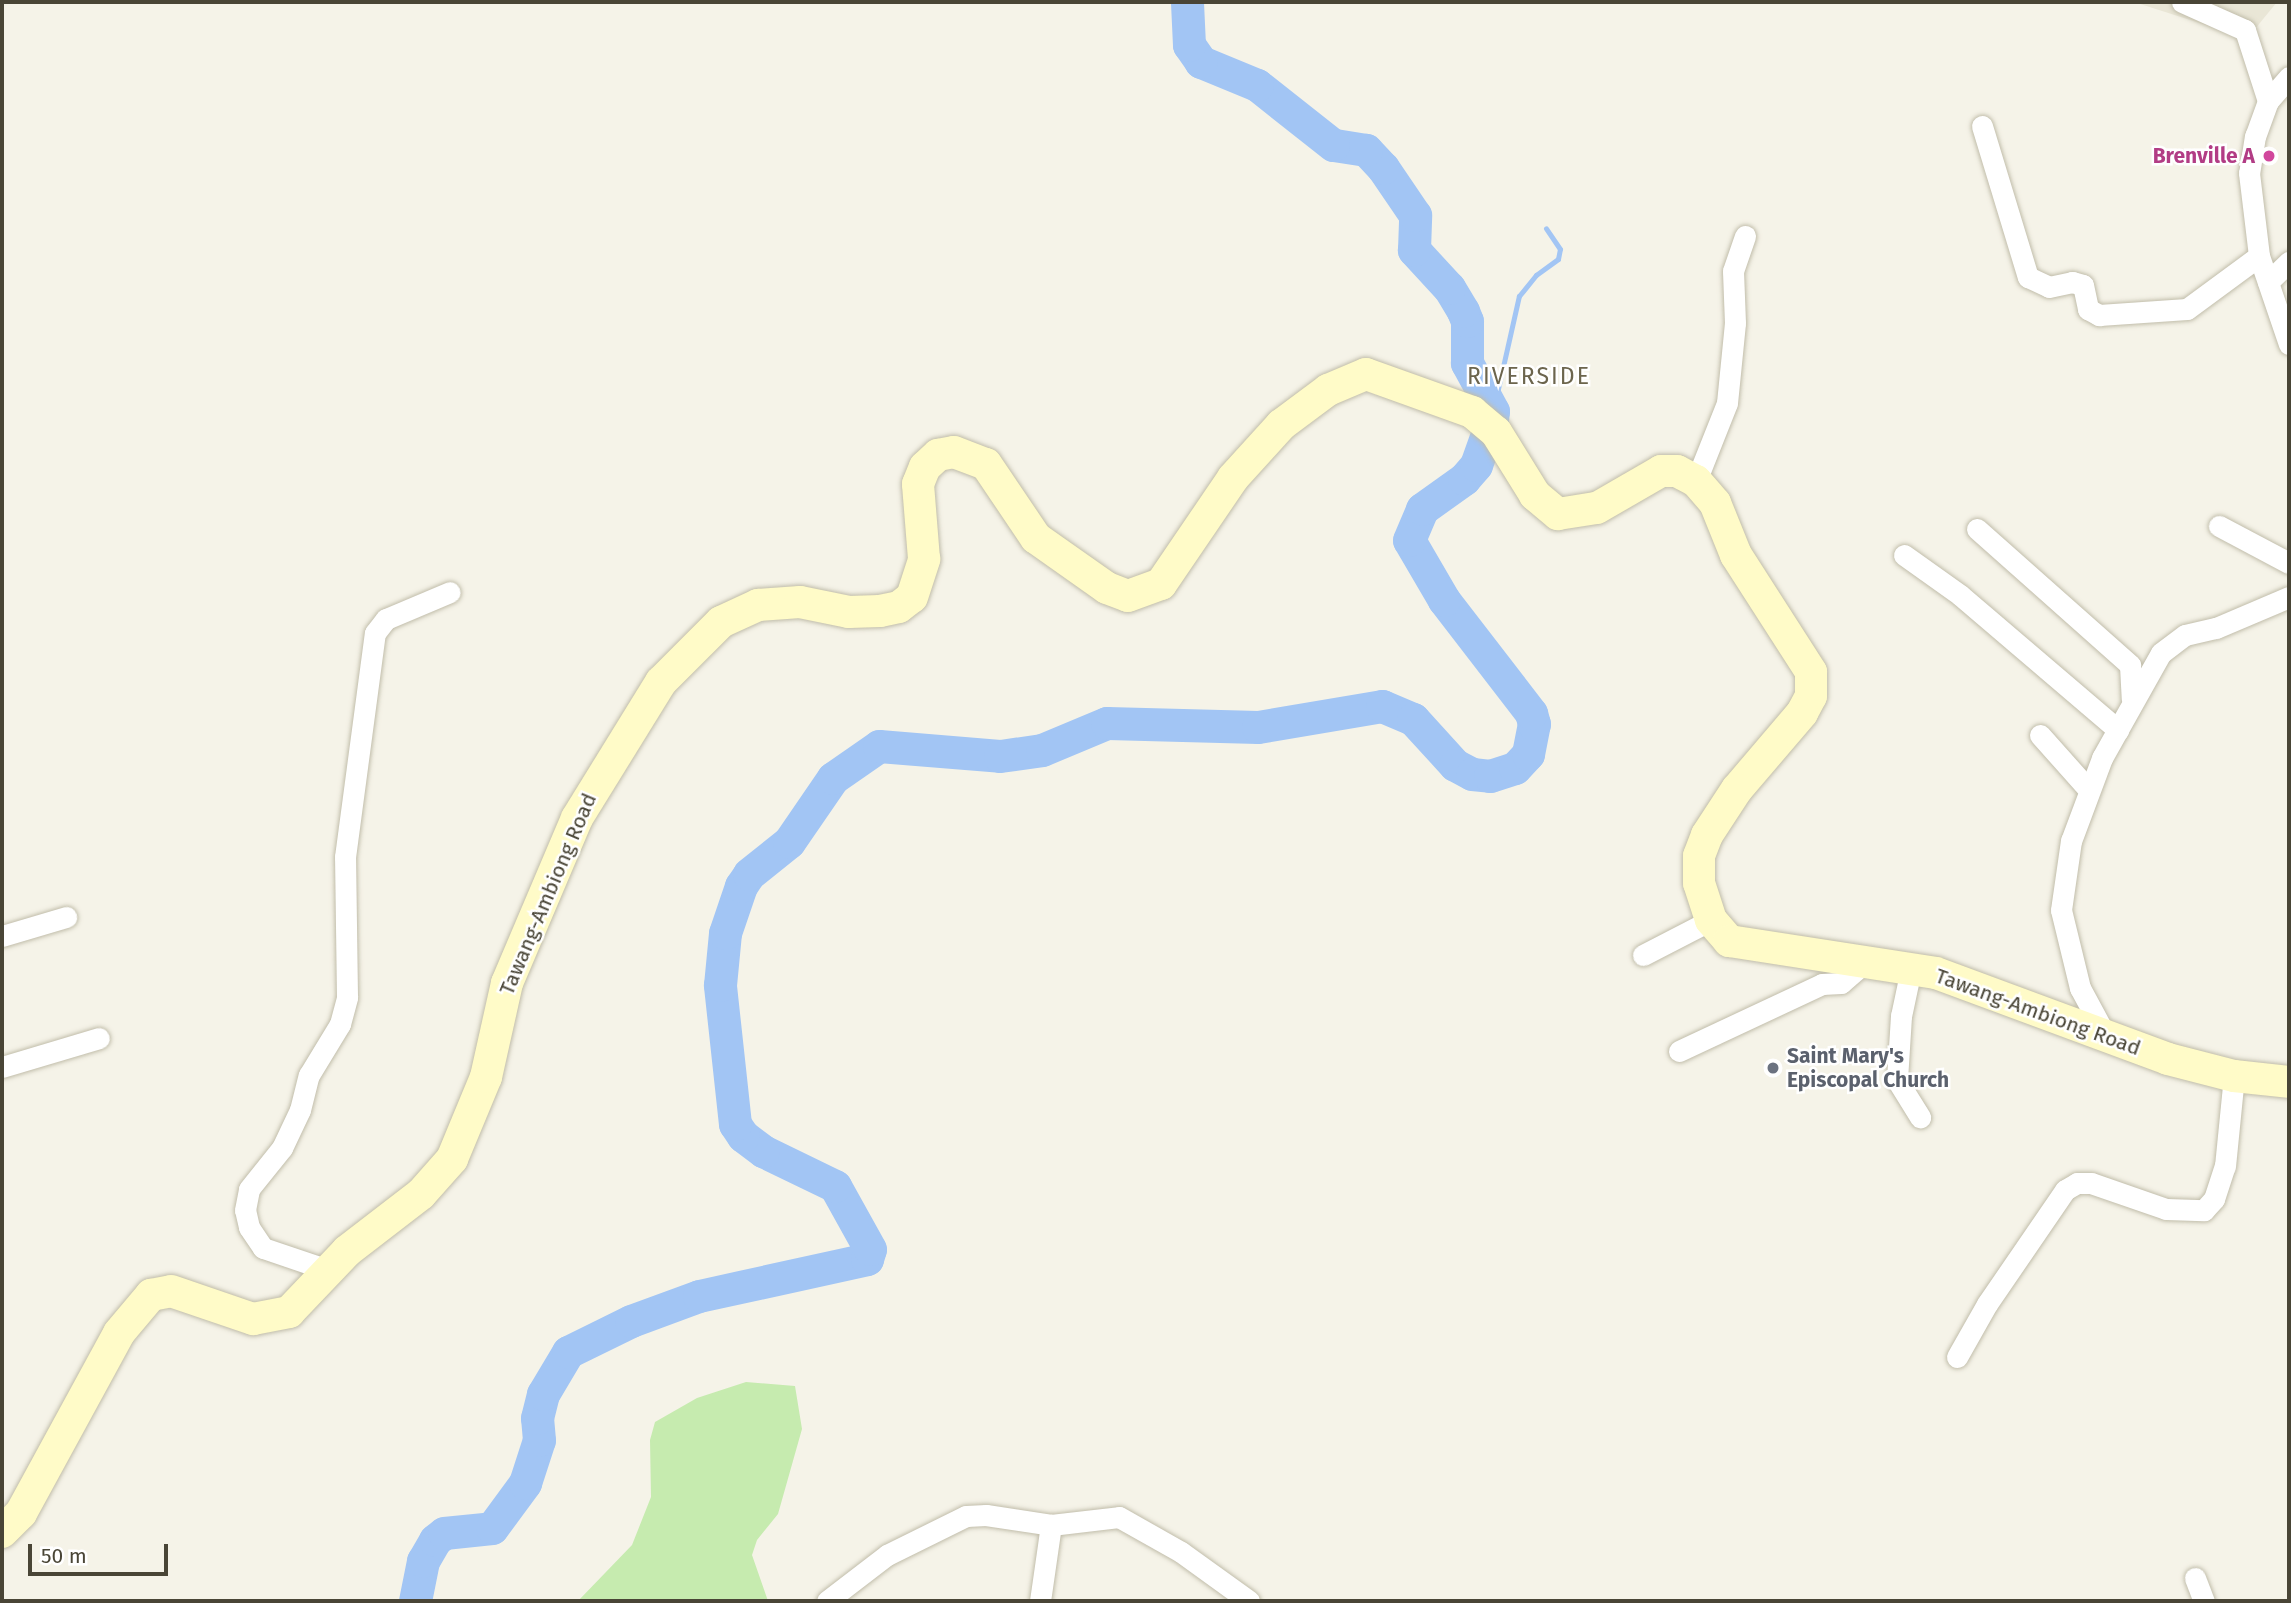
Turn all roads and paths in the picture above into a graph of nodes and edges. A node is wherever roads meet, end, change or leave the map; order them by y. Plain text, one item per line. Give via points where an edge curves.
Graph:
1 (2182, 2) edge
2 (2289, 77) edge
3 (2277, 100) edge
4 (1982, 126) dead end
5 (1745, 236) dead end
6 (2259, 256) junction
7 (2289, 262) edge
8 (2268, 282) junction
9 (2289, 344) edge
10 (1696, 481) junction
11 (2218, 526) dead end
12 (1977, 529) dead end
13 (1905, 555) dead end
14 (2289, 563) edge
15 (450, 592) dead end
16 (2289, 597) edge
17 (2132, 705) junction
18 (2118, 730) junction
19 (2040, 735) dead end
20 (2089, 790) junction
21 (66, 917) dead end
22 (1711, 920) junction
23 (4, 932) edge
24 (1643, 954) dead end
25 (1867, 960) junction
26 (1911, 969) junction
27 (99, 1038) dead end
28 (2107, 1038) junction
29 (1679, 1051) dead end
30 (2, 1067) edge
31 (2234, 1076) junction
32 (2289, 1082) edge
33 (1920, 1117) dead end
34 (331, 1271) junction
35 (1957, 1356) dead end
36 (1051, 1525) junction
37 (2, 1532) edge
38 (2195, 1578) dead end
39 (827, 1601) edge
40 (1040, 1601) edge
41 (1249, 1601) edge
42 (2204, 1601) edge

1 - 3 street via 2245,30
2 - 3 street
3 - 6 street via 2255,136 2249,173
4 - 6 street via 2028,277 2049,286 2083,285 2088,309 2099,315 2187,309
5 - 10 street via 1733,271 1735,323 1727,403
6 - 8 street
7 - 8 street
8 - 9 street
10 - 22 main road, Tawang-Ambiong Road via 1715,503 1736,555 1811,672 1811,696 1802,713 1737,789 1707,835 1699,856 1699,883
10 - 34 main road, Tawang-Ambiong Road via 1677,471 1661,471 1597,508 1558,514 1535,495 1484,422 1366,374 1328,390 1281,425 1233,478 1161,584 1128,596 1107,588 1036,538 986,464 954,452 938,455 925,467 919,484 924,559 912,597 899,607 880,611 849,612 800,602 758,605 721,622 661,682 577,818 507,983 486,1077 452,1159 421,1194 347,1251
11 - 14 street
12 - 17 street via 2130,666
13 - 18 street via 1960,595
15 - 34 street via 386,620 375,633 345,857 347,997 340,1024 309,1075 300,1110 282,1148 249,1189 245,1210 249,1227 263,1248
16 - 17 street via 2216,628 2185,635 2161,653
17 - 18 street
18 - 20 street
19 - 20 street
20 - 28 street via 2071,841 2061,910 2080,988
21 - 23 street
22 - 24 street
22 - 25 main road, Tawang-Ambiong Road via 1729,941 1747,947 1809,950
25 - 26 main road, Tawang-Ambiong Road
25 - 29 street via 1841,983 1822,984
26 - 28 main road, Tawang-Ambiong Road via 1936,973
26 - 33 street via 1901,1016 1897,1080
27 - 30 street
28 - 31 main road, Tawang-Ambiong Road
31 - 32 main road, Tawang-Ambiong Road
31 - 35 street via 2225,1166 2214,1199 2204,1210 2166,1209 2091,1184 2077,1183 2065,1190
34 - 37 main road, Tawang-Ambiong Road via 289,1312 268,1319 253,1319 171,1291 150,1295 99,1366 21,1514
36 - 39 street via 966,1516 887,1555
36 - 40 street
36 - 41 street via 1119,1517 1181,1552
38 - 42 street

